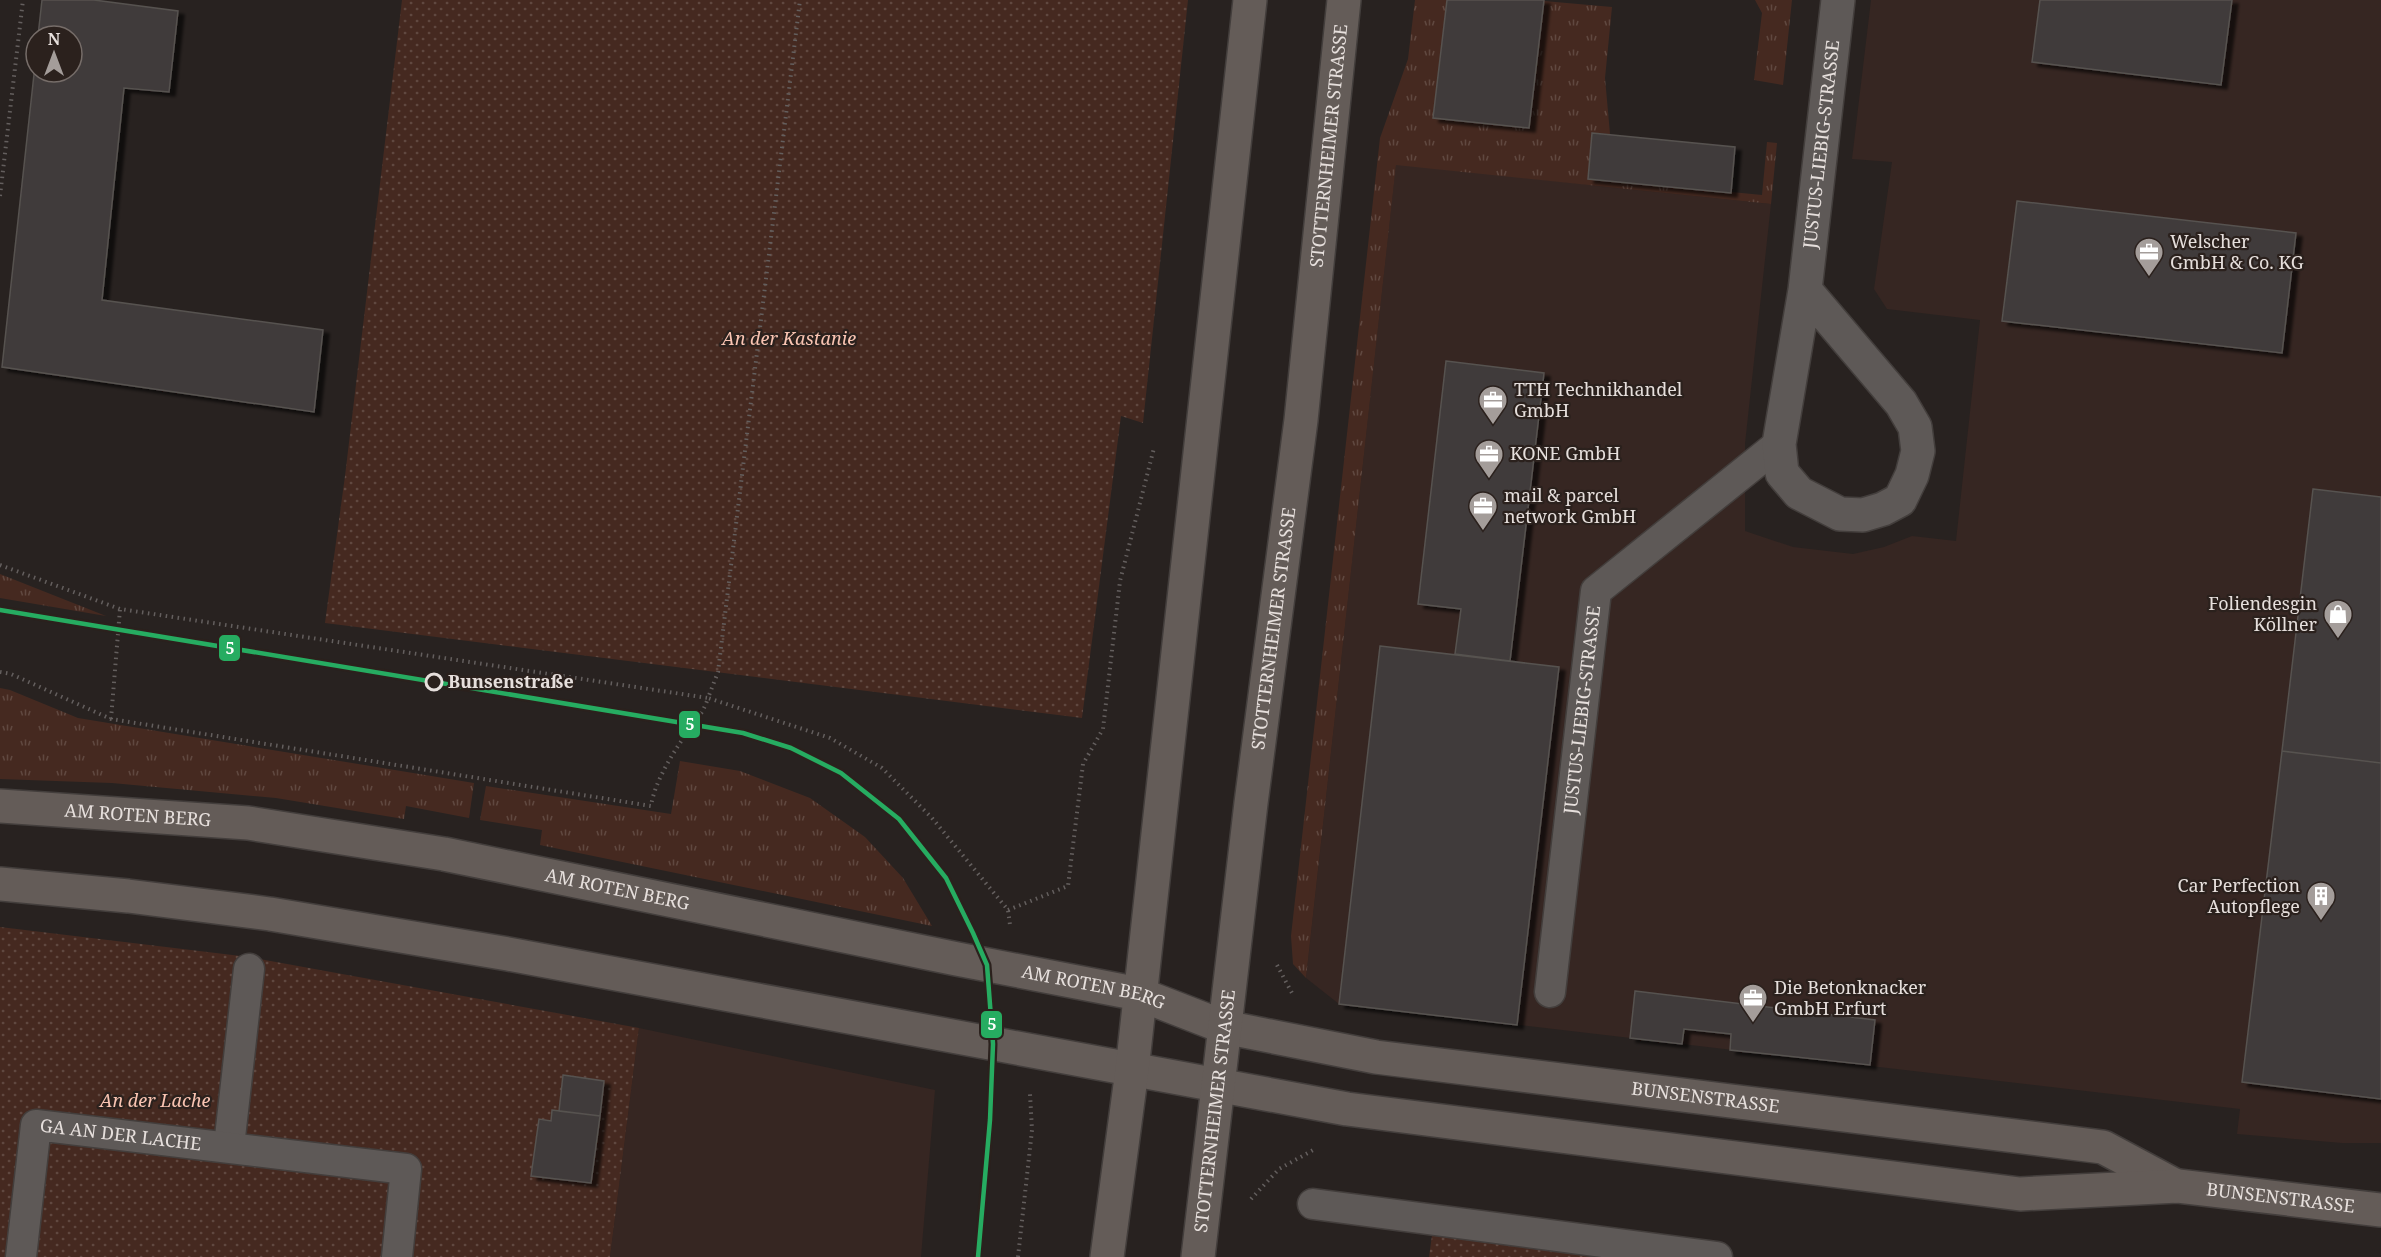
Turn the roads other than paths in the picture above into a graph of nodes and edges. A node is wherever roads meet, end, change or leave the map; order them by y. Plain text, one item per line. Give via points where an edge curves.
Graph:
1 (1250, 0) edge
2 (1344, 0) edge
3 (1838, 0) edge
4 (1806, 290) junction
5 (1779, 444) junction
6 (0, 806) edge
7 (0, 884) edge
8 (249, 969) dead end
9 (1550, 992) dead end
10 (1139, 994) junction
11 (1224, 1027) junction
12 (1132, 1070) junction
13 (1218, 1086) junction
14 (229, 1146) junction
15 (2178, 1186) junction
16 (1313, 1204) dead end
17 (2381, 1210) edge
18 (21, 1257) edge
19 (397, 1257) edge
20 (1107, 1257) edge
21 (1198, 1257) edge
22 (1717, 1257) edge

1 - 10 main road
2 - 11 main road, STOTTERNHEIMER STRASSE via 1301,420
3 - 4 street, JUSTUS-LIEBIG-STRASSE
4 - 5 street, JUSTUS-LIEBIG-STRASSE
4 - 5 street, JUSTUS-LIEBIG-STRASSE via 1901,403 1915,427 1918,451 1900,500 1863,515 1840,514 1799,493 1782,473
5 - 9 lane, JUSTUS-LIEBIG-STRASSE via 1596,591
6 - 10 main road, AM ROTEN BERG via 248,824 444,854
7 - 12 main road via 270,914 520,956
8 - 14 lane, GA AN DER LACHE
10 - 11 main road, AM ROTEN BERG
10 - 12 main road
11 - 13 main road, STOTTERNHEIMER STRASSE
11 - 15 main road, BUNSENSTRASSE via 1376,1057 2103,1147
12 - 13 main road
12 - 20 main road
13 - 15 main road, BUNSENSTRASSE via 1347,1109 2020,1194
13 - 21 main road, STOTTERNHEIMER STRASSE
14 - 18 lane, GA AN DER LACHE via 36,1125
14 - 19 lane, GA AN DER LACHE via 406,1169
15 - 17 main road, BUNSENSTRASSE
16 - 22 lane

